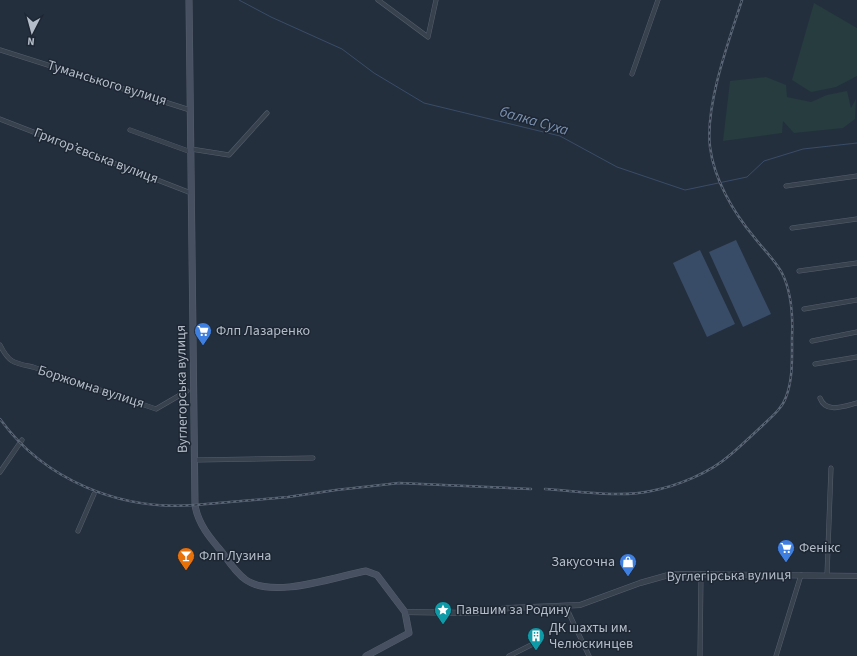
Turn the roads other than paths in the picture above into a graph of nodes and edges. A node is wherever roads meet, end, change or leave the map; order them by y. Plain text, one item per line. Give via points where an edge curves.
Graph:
1 (189, 0) edge
2 (378, 0) edge
3 (436, 0) edge
4 (658, 0) edge
5 (0, 50) edge
6 (632, 74) dead end
7 (190, 110) junction
8 (267, 113) dead end
9 (0, 119) edge
10 (130, 130) dead end
11 (191, 151) junction
12 (857, 176) edge
13 (786, 186) dead end
14 (191, 193) junction
15 (857, 219) edge
16 (792, 228) dead end
17 (857, 263) edge
18 (799, 271) dead end
19 (857, 300) edge
20 (804, 308) dead end
21 (857, 332) edge
22 (812, 341) dead end
23 (0, 345) edge
24 (857, 357) edge
25 (815, 364) dead end
26 (187, 391) dead end
27 (820, 398) dead end
28 (857, 403) edge
29 (22, 440) dead end
30 (313, 458) dead end
31 (195, 460) junction
32 (831, 468) dead end
33 (0, 472) edge
34 (94, 494) dead end
35 (78, 530) dead end
36 (701, 574) junction
37 (801, 575) junction
38 (827, 575) junction
39 (857, 576) edge
40 (566, 607) junction
41 (405, 612) junction
42 (536, 642) dead end
43 (512, 655) edge
44 (366, 656) edge
45 (589, 656) edge
46 (700, 656) edge
47 (776, 656) edge

1 - 7 main road, Вуглегорська вулиця
2 - 3 street via 428,37
4 - 6 street
5 - 7 street, Туманського вулиця
7 - 11 main road, Вуглегорська вулиця
8 - 11 street via 229,155
9 - 14 street, Григор’євська вулиця
10 - 11 street
11 - 14 main road, Вуглегорська вулиця
12 - 13 street
14 - 31 main road, Вуглегорська вулиця
15 - 16 street
17 - 18 street
19 - 20 street
21 - 22 street
23 - 26 street, Боржомна вулиця via 5,356 13,363 33,367 156,409
24 - 25 street
27 - 28 street via 822,404 828,408
29 - 33 street
30 - 31 street
31 - 41 main road, Вуглегорська вулиця via 197,515 212,540 247,581 273,587 292,586 370,572 380,578
32 - 38 street
34 - 35 street
36 - 37 street, Вуглегірська вулиця
36 - 40 street, Вуглегірська вулиця via 658,577 580,605
36 - 46 street
37 - 38 street, Вуглегірська вулиця
37 - 47 street
38 - 39 street, Вуглегірська вулиця
40 - 41 street, Вуглегірська вулиця via 509,608 474,613
40 - 45 street
41 - 44 main road via 409,633
42 - 43 street

